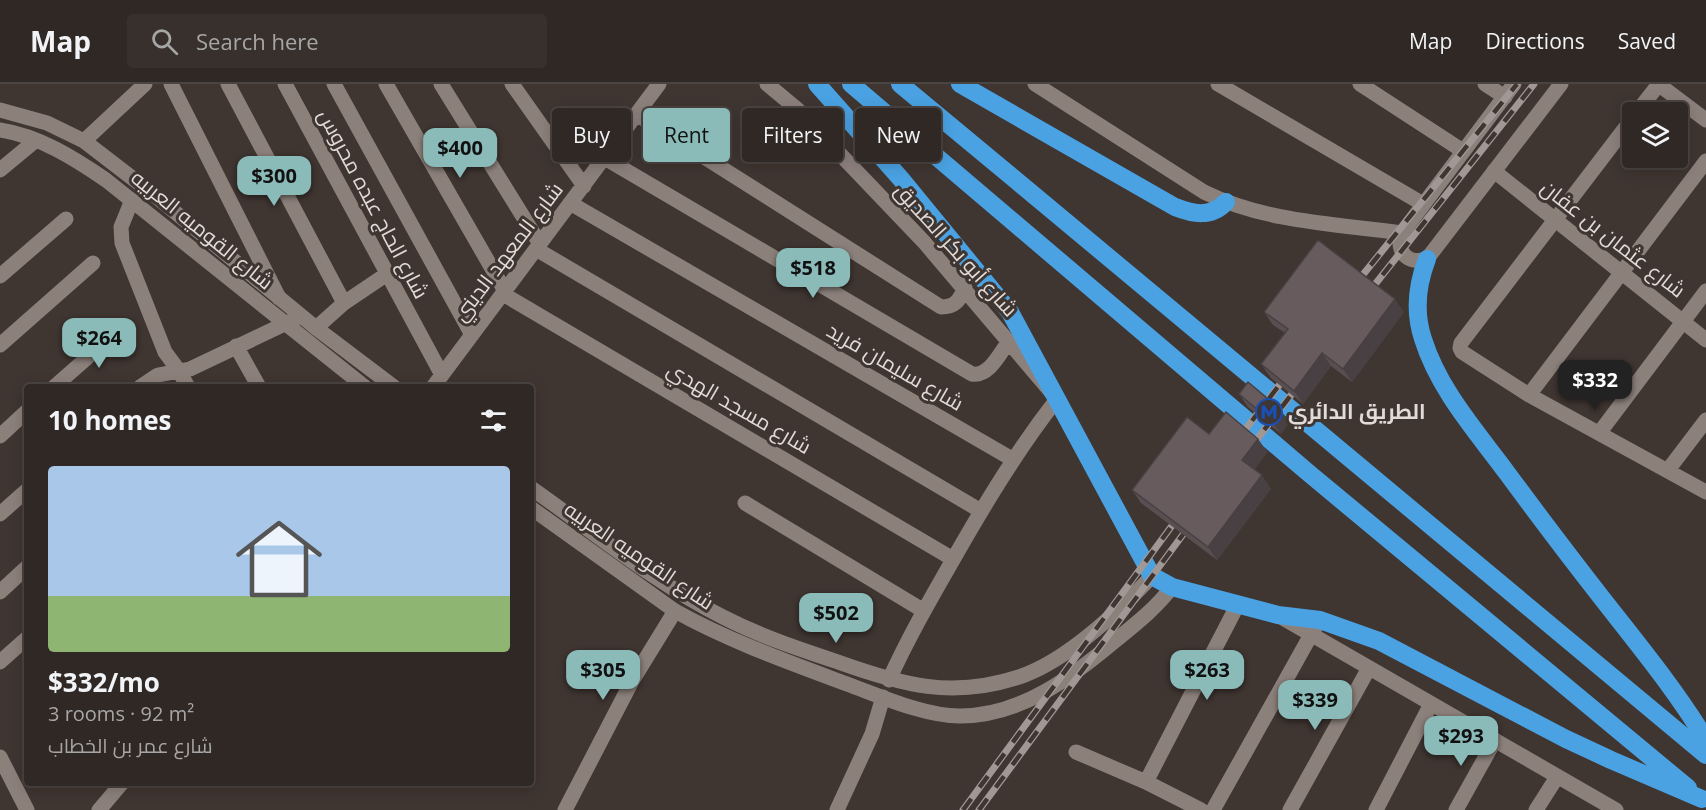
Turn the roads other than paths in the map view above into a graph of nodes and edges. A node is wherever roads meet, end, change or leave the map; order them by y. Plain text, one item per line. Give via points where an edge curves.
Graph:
1 (171, 84) edge
2 (228, 84) edge
3 (285, 84) edge
4 (334, 84) edge
5 (386, 84) edge
6 (441, 84) edge
7 (512, 84) edge
8 (659, 84) edge
9 (767, 84) edge
10 (816, 84) edge
11 (851, 84) edge
12 (900, 84) edge
13 (960, 84) edge
14 (1035, 84) edge
15 (1218, 84) edge
16 (1360, 84) edge
17 (1485, 84) edge
18 (1514, 84) edge
19 (1561, 84) edge
20 (1659, 84) edge
21 (140, 85) edge
22 (1238, 89) edge
23 (1505, 97) junction
24 (1645, 102) edge
25 (0, 111) edge
26 (636, 114) junction
27 (1706, 120) edge
28 (631, 121) edge
29 (0, 130) edge
30 (1622, 132) edge
31 (35, 141) junction
32 (84, 141) junction
33 (1463, 151) junction
34 (600, 162) edge
35 (612, 162) edge
36 (1706, 162) edge
37 (0, 170) edge
38 (1494, 171) junction
39 (584, 186) junction
40 (132, 200) junction
41 (1226, 202) junction
42 (570, 203) junction
43 (1423, 204) junction
44 (66, 219) dead end
45 (1554, 220) junction
46 (1402, 233) junction
47 (538, 246) junction
48 (1426, 259) junction
49 (93, 263) dead end
50 (1621, 273) junction
51 (387, 274) junction
52 (0, 276) edge
53 (965, 288) junction
54 (1706, 291) edge
55 (504, 292) junction
56 (279, 298) junction
57 (344, 303) junction
58 (301, 316) junction
59 (1683, 321) junction
60 (285, 324) junction
61 (122, 327) dead end
62 (316, 328) junction
63 (472, 335) junction
64 (1706, 340) edge
65 (1009, 341) junction
66 (0, 345) edge
67 (236, 346) junction
68 (179, 371) junction
69 (438, 381) edge
70 (57, 384) edge
71 (144, 384) edge
72 (186, 384) edge
73 (257, 384) edge
74 (361, 384) edge
75 (390, 384) edge
76 (1529, 395) junction
77 (1057, 399) junction
78 (24, 414) edge
79 (1706, 420) edge
80 (1600, 432) junction
81 (0, 436) edge
82 (1012, 459) junction
83 (1668, 470) junction
84 (534, 490) edge
85 (1706, 492) edge
86 (24, 493) edge
87 (745, 504) dead end
88 (534, 510) edge
89 (981, 511) junction
90 (0, 514) edge
91 (953, 559) junction
92 (24, 570) edge
93 (1152, 576) junction
94 (1172, 587) junction
95 (0, 592) edge
96 (1239, 604) junction
97 (675, 611) junction
98 (924, 611) junction
99 (1316, 627) junction
100 (24, 641) edge
101 (0, 662) edge
102 (1370, 668) junction
103 (889, 680) junction
104 (883, 697) junction
105 (1431, 704) junction
106 (1495, 740) junction
107 (1706, 740) edge
108 (1076, 752) dead end
109 (1706, 754) edge
110 (2, 768) edge
111 (1557, 777) junction
112 (1146, 782) junction
113 (119, 786) edge
114 (1704, 801) edge
115 (27, 810) edge
116 (99, 810) edge
117 (565, 810) edge
118 (837, 810) edge
119 (1201, 810) edge
120 (1213, 810) edge
121 (1290, 810) edge
122 (1376, 810) edge
123 (1456, 810) edge
124 (1536, 810) edge
125 (1616, 810) edge

1 - 56 street
2 - 57 street
3 - 51 street, شارع الحاج عبده محروس
4 - 63 street
5 - 55 street
6 - 47 street
7 - 39 street
8 - 26 street, شارع المعهد الديني
9 - 53 street, شارع أبو بكر الصديق via 868,183
10 - 77 highway via 901,179 1010,312
11 - 114 highway via 1226,404
12 - 109 highway
13 - 41 highway via 1175,207 1208,213
14 - 41 street via 1204,192
15 - 22 street
16 - 33 street
17 - 23 street
18 - 23 street
19 - 38 street
20 - 24 street
20 - 27 street
21 - 32 street
22 - 43 street
23 - 33 street
25 - 32 street, شارع القوميه العربيه via 47,123
26 - 28 street, شارع المعهد الديني
26 - 53 street via 941,308 951,307
29 - 31 street, شارع القوميه العربيه
30 - 45 street
31 - 37 street
31 - 40 street, شارع القوميه العربيه via 71,157
32 - 56 street, شارع القوميه العربيه
33 - 43 street
34 - 39 street, شارع المعهد الديني
35 - 65 street via 972,374 986,372
36 - 50 street
38 - 45 street, شارع عثمان بن عفان
38 - 48 street
39 - 42 street, شارع المعهد الديني
40 - 60 street, شارع القوميه العربيه
40 - 68 street via 121,226 122,243 165,352
41 - 46 street via 1270,215
42 - 47 street, شارع المعهد الديني
42 - 82 street, شارع سليمان فريد
43 - 46 street
44 - 52 street
45 - 50 street, شارع عثمان بن عفان
45 - 76 street via 1460,348
46 - 48 street via 1400,249 1404,256 1411,261
47 - 55 street, شارع المعهد الديني
47 - 89 street
48 - 107 highway via 1418,292 1419,324 1447,392 1672,689
49 - 66 street
50 - 59 street, شارع عثمان بن عفان
50 - 76 street
51 - 57 street
51 - 69 street, شارع الحاج عبده محروس
53 - 65 street, شارع أبو بكر الصديق
54 - 59 street
55 - 63 street, شارع المعهد الديني
55 - 91 street, شارع مسجد الهدي
56 - 58 street, شارع القوميه العربيه
57 - 62 street
58 - 60 street
58 - 62 street, شارع القوميه العربيه
59 - 64 street, شارع عثمان بن عفان
59 - 80 street
60 - 67 street
60 - 74 street, شارع القوميه العربيه
61 - 70 street
62 - 75 street, شارع القوميه العربيه
63 - 69 street, شارع المعهد الديني
65 - 77 street, شارع أبو بكر الصديق
67 - 68 street
67 - 73 street
68 - 71 street via 158,375
68 - 72 street
76 - 80 street
77 - 82 street
77 - 93 highway
78 - 81 street
79 - 83 street
80 - 83 street
82 - 89 street
83 - 85 street
84 - 103 street, شارع القوميه العربيه via 628,558 722,617
86 - 90 street
87 - 98 street
88 - 97 street, شارع القوميه العربيه
89 - 91 street
91 - 98 street
92 - 95 street
93 - 94 highway
93 - 103 street, شارع القوميه العربيه via 1074,648 1021,676 963,688
94 - 96 highway
94 - 104 street, شارع القوميه العربيه via 1156,607 1084,667 1033,698 986,714 958,716
96 - 99 highway
96 - 112 street
97 - 104 street, شارع القوميه العربيه via 717,633
97 - 117 street via 632,681
98 - 103 street
99 - 102 street
99 - 114 highway via 1379,641 1566,739
99 - 120 street
100 - 101 street
102 - 105 street
102 - 121 street
104 - 118 street via 872,734
105 - 106 street
105 - 122 street
106 - 111 street
106 - 123 street
108 - 112 street
110 - 115 street
111 - 124 street
111 - 125 street
112 - 119 street
113 - 116 street

